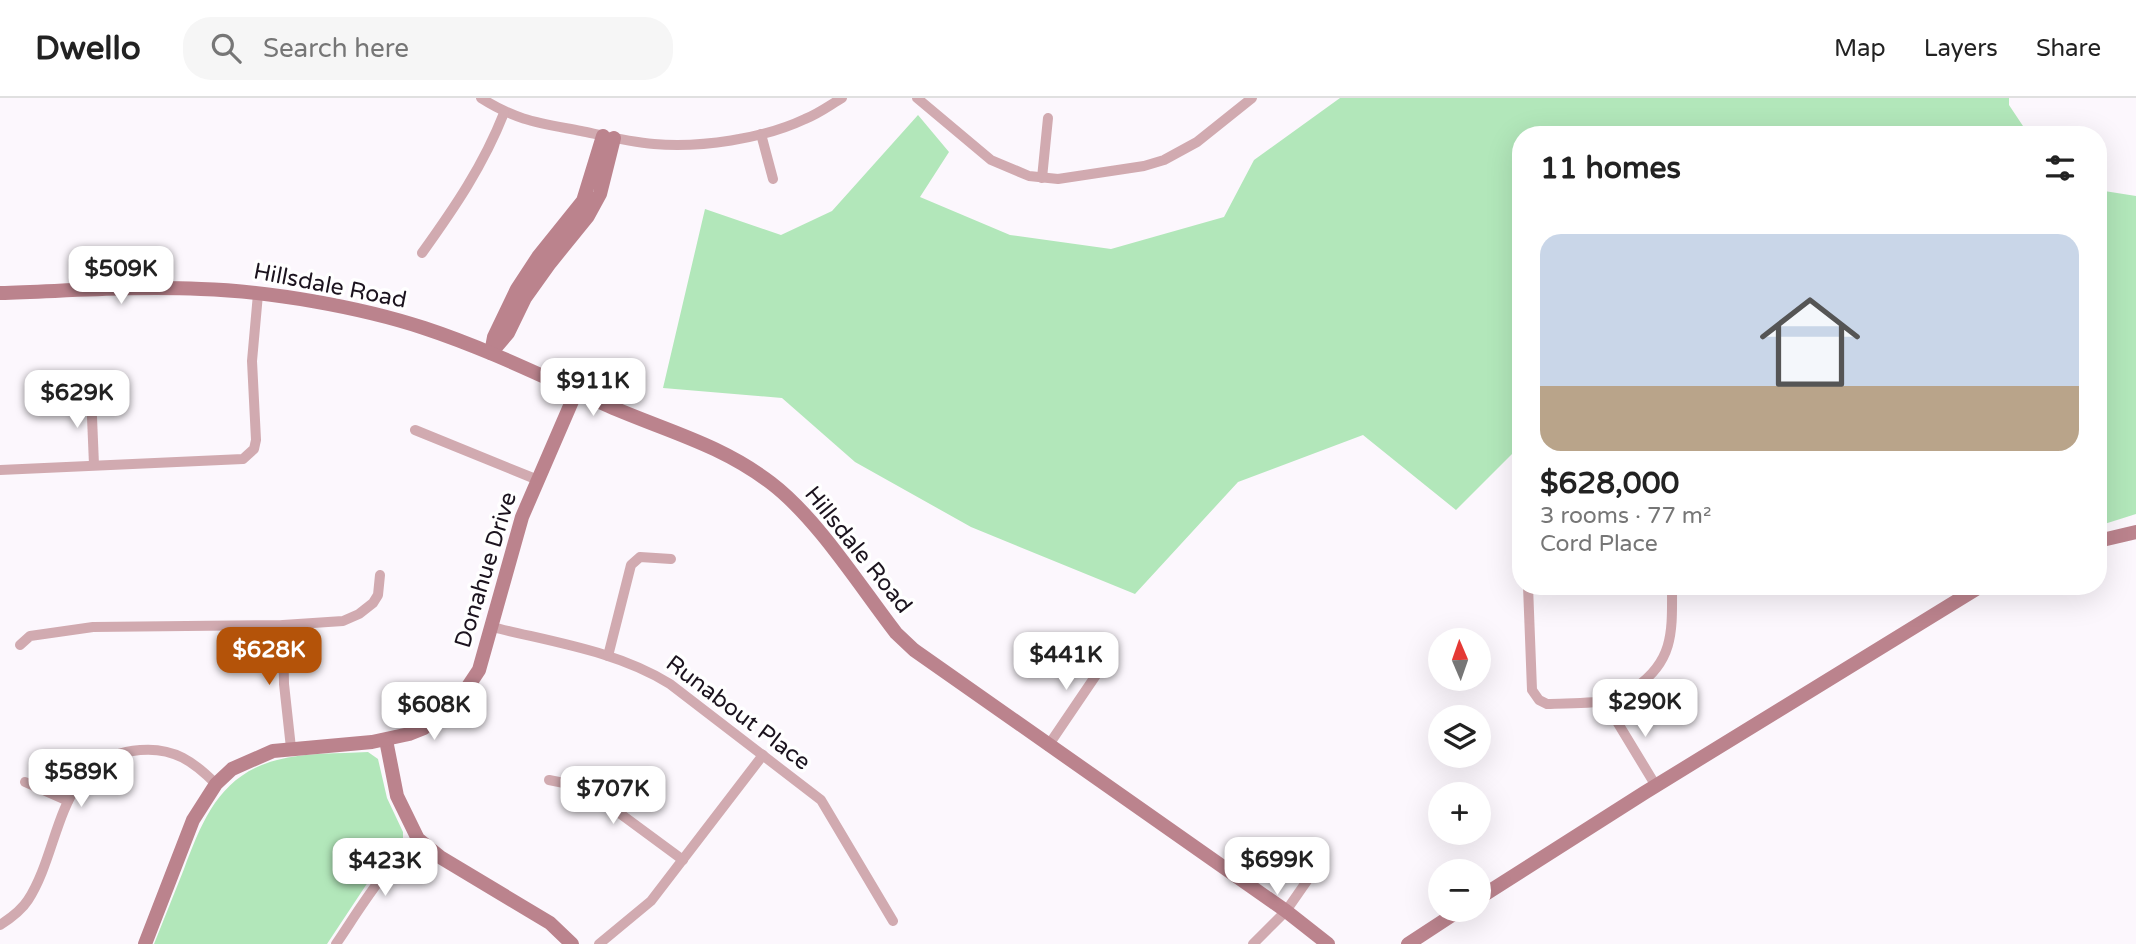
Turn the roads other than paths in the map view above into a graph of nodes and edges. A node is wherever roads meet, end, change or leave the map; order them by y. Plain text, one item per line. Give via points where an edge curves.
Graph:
1 (481, 98) edge
2 (842, 98) edge
3 (917, 98) edge
4 (1252, 98) edge
5 (504, 113) junction
6 (1048, 118) dead end
7 (761, 134) junction
8 (609, 136) junction
9 (1042, 178) junction
10 (773, 179) dead end
11 (422, 253) dead end
12 (0, 293) edge
13 (258, 294) junction
14 (491, 354) junction
15 (576, 392) junction
16 (91, 393) dead end
17 (415, 430) dead end
18 (94, 465) junction
19 (0, 470) edge
20 (538, 480) junction
21 (2136, 532) edge
22 (2107, 539) edge
23 (671, 559) dead end
24 (380, 575) dead end
25 (1528, 595) edge
26 (1672, 595) edge
27 (1966, 595) edge
28 (283, 625) junction
29 (492, 627) junction
30 (19, 645) dead end
31 (608, 656) junction
32 (1110, 656) dead end
33 (1613, 700) junction
34 (386, 740) junction
35 (1048, 746) junction
36 (291, 748) junction
37 (763, 755) junction
38 (549, 780) dead end
39 (25, 782) dead end
40 (216, 784) junction
41 (1656, 786) junction
42 (68, 801) junction
43 (418, 839) junction
44 (683, 860) junction
45 (1318, 865) dead end
46 (1491, 890) edge
47 (1286, 911) junction
48 (893, 921) dead end
49 (1442, 922) edge
50 (0, 925) edge
51 (341, 942) edge
52 (145, 944) edge
53 (572, 944) edge
54 (598, 944) edge
55 (1253, 944) edge
56 (1328, 944) edge
57 (1408, 944) edge

1 - 5 street
2 - 7 street via 806,119
3 - 9 street via 991,160
4 - 9 street via 1197,142 1164,160 1070,178
5 - 8 street
5 - 11 street via 490,149
6 - 9 street
7 - 8 street via 691,145
7 - 10 street
8 - 14 main road via 583,201 517,289 494,337
12 - 13 main road, Hillsdale Road via 136,288
13 - 14 main road, Hillsdale Road via 423,328
13 - 18 street via 252,361 256,440 251,454
14 - 15 main road, Hillsdale Road
15 - 20 main road, Donahue Drive
15 - 35 main road, Hillsdale Road via 717,449 773,484 809,519 895,633 935,667
16 - 18 street
17 - 20 street
18 - 19 street
20 - 29 main road, Donahue Drive via 522,517
21 - 22 main road
23 - 31 street via 640,557 631,565
24 - 28 street via 379,595 351,618
25 - 33 street via 1532,690 1539,700 1547,704
26 - 33 street via 1671,635 1663,660 1645,681
27 - 41 main road
28 - 30 street via 75,628 30,636
28 - 36 street
29 - 31 street, Runabout Place
29 - 34 main road, Donahue Drive via 479,670 461,697 424,728
31 - 37 street, Runabout Place via 670,684
32 - 35 street
33 - 41 street via 1616,720
34 - 36 main road, Donahue Drive
34 - 43 main road via 397,796
35 - 47 main road, Hillsdale Road
36 - 40 main road, Donahue Drive via 254,758
37 - 44 street
37 - 48 street, Runabout Place via 821,800
38 - 44 street via 584,787
39 - 42 street
40 - 42 street via 197,765 176,754 134,751 92,769 79,780
40 - 52 main road, Donahue Drive via 193,820
41 - 46 main road
42 - 50 street via 28,900
43 - 51 street via 393,861
43 - 53 main road via 439,857 550,923
44 - 54 street via 651,901
45 - 47 street
47 - 55 street
47 - 56 main road, Hillsdale Road
49 - 57 main road

